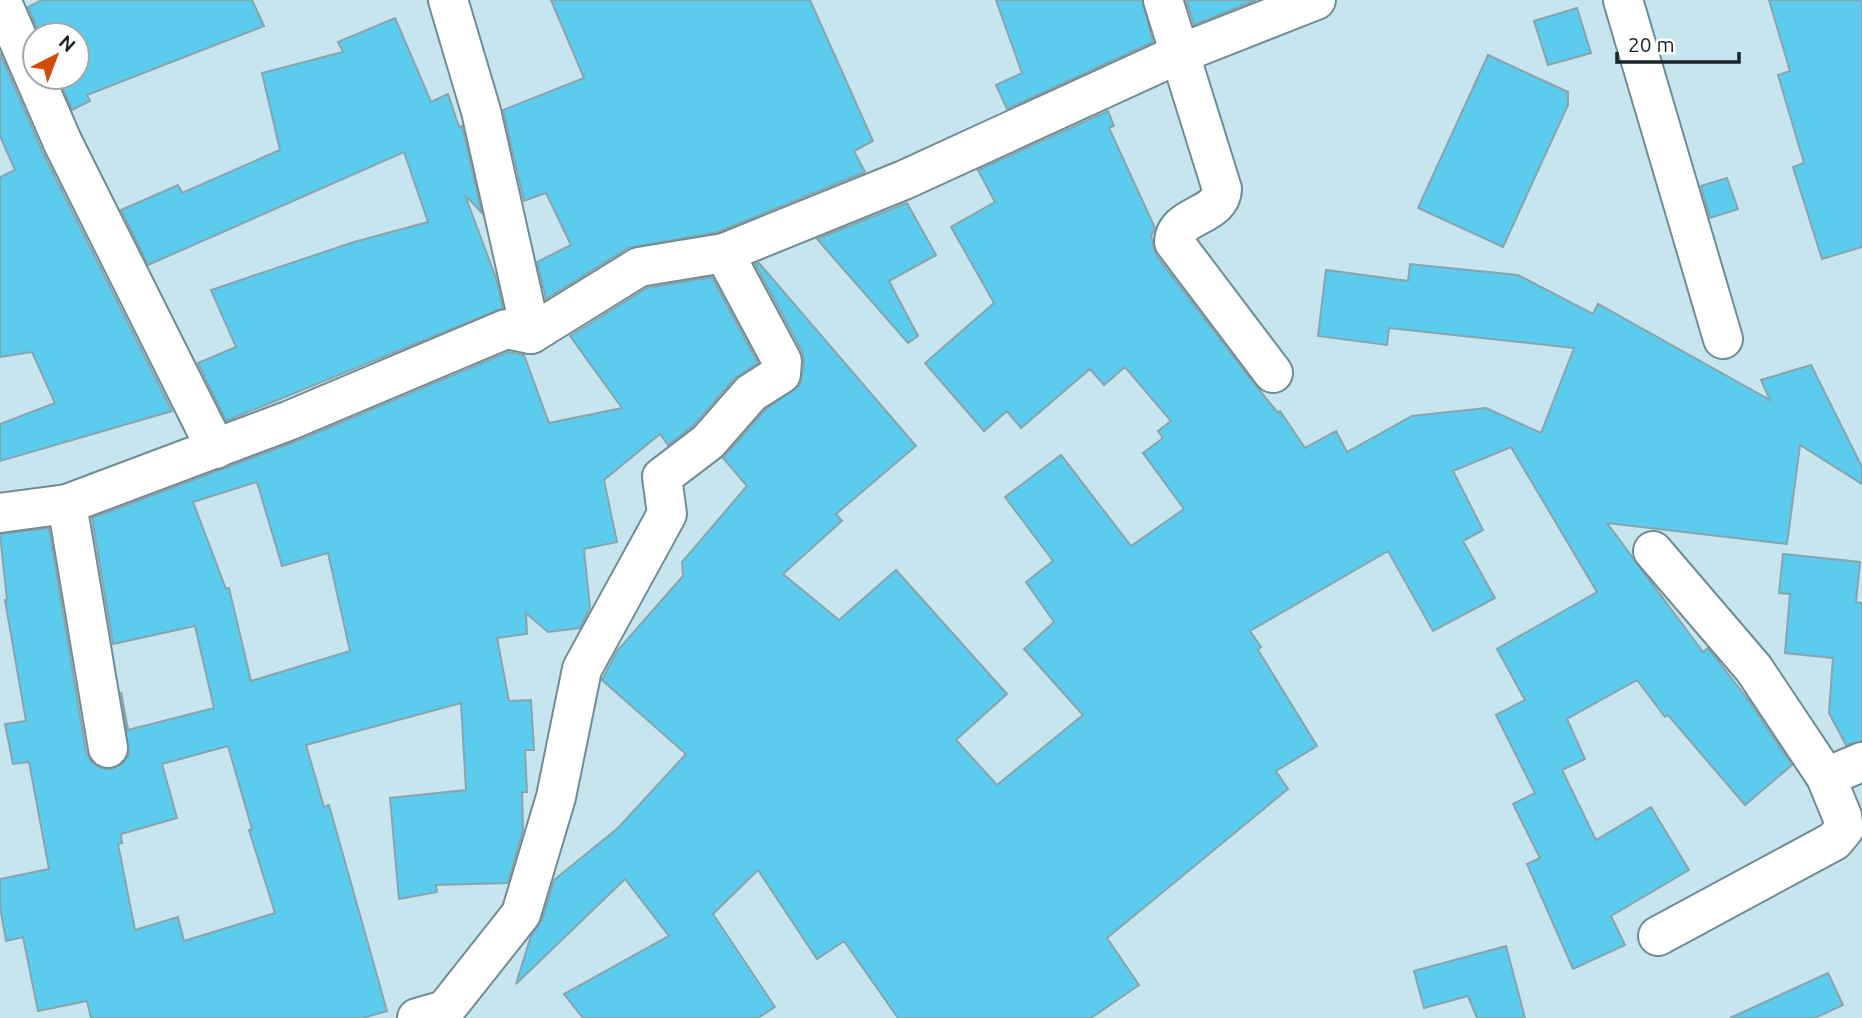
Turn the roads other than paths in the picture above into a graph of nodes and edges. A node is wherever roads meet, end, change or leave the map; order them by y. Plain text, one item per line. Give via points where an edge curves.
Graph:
1 (1, 0) edge
2 (447, 0) edge
3 (1163, 0) edge
4 (1316, 0) edge
5 (1623, 0) edge
6 (1179, 54) junction
7 (724, 253) junction
8 (531, 334) junction
9 (1723, 339) dead end
10 (1273, 373) dead end
11 (216, 449) junction
12 (67, 504) junction
13 (0, 513) edge
14 (1653, 551) dead end
15 (108, 748) dead end
16 (1862, 762) edge
17 (1826, 777) junction
18 (1658, 936) dead end
19 (417, 1018) edge

1 - 11 street via 63,143
2 - 8 street via 481,111
3 - 6 street
4 - 6 street
5 - 9 street
6 - 7 street via 904,180
6 - 10 street via 1222,197 1180,227 1174,242
7 - 8 street via 639,267
7 - 19 street via 782,361 781,374 751,393 708,442 662,477 667,514 582,669 556,797 521,914 445,1010
8 - 11 street via 506,329
11 - 12 street
12 - 13 street
12 - 15 street
14 - 17 street via 1754,669
16 - 17 street
17 - 18 street via 1844,829 1834,841

